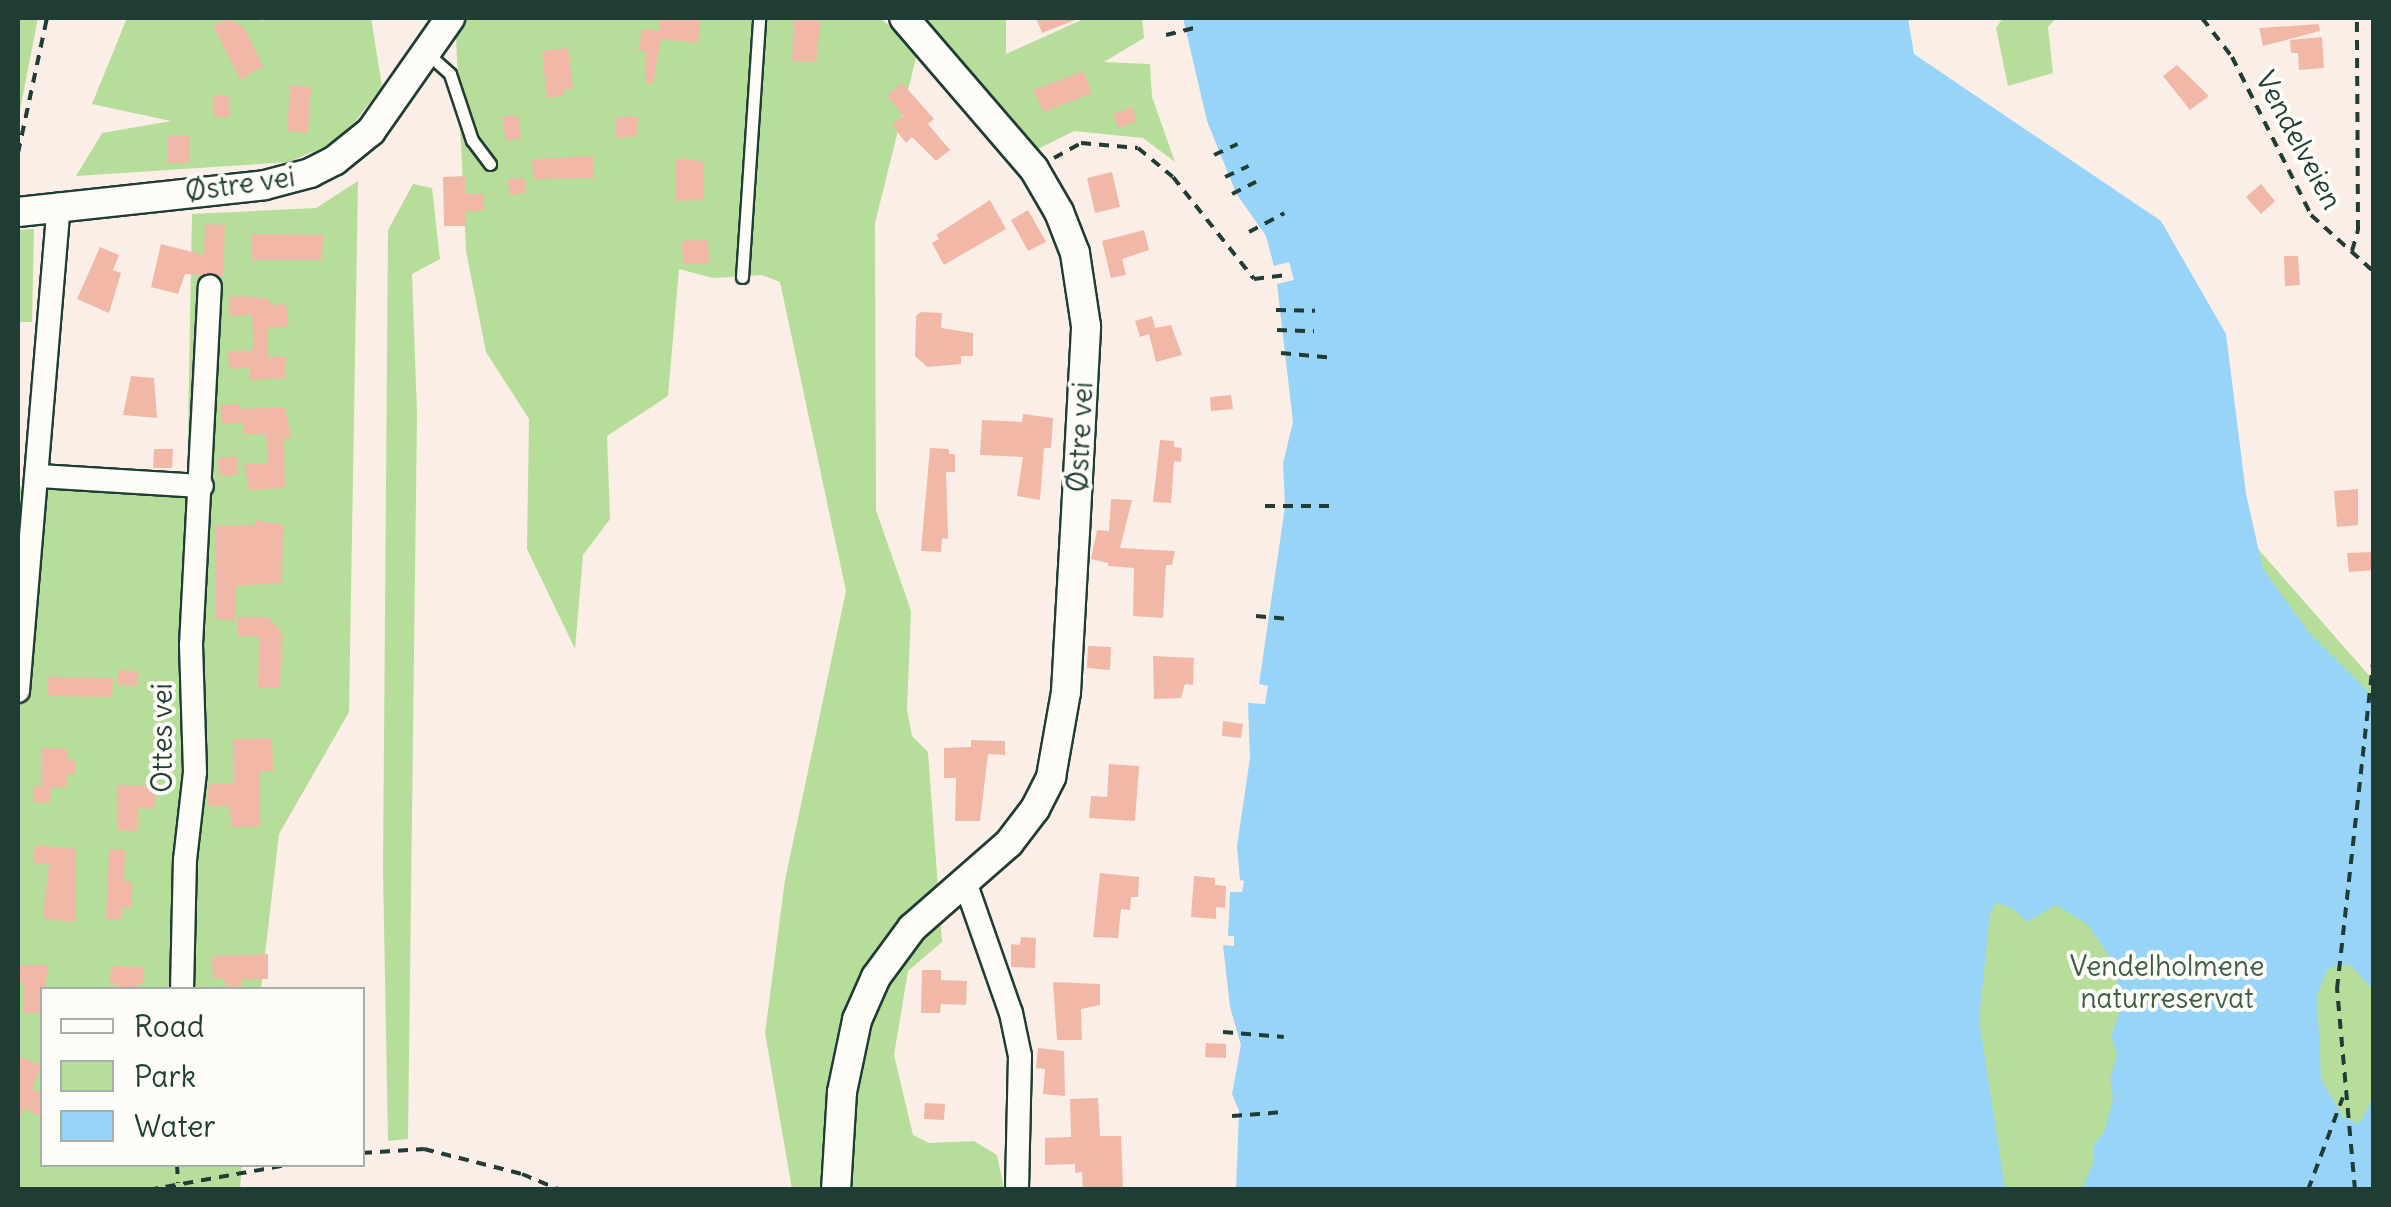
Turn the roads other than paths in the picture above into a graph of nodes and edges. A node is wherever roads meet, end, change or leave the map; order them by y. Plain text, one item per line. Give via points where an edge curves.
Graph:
1 (450, 18) edge
2 (759, 18) edge
3 (904, 18) edge
4 (427, 53) junction
5 (490, 164) dead end
6 (58, 206) junction
7 (18, 212) edge
8 (742, 277) dead end
9 (210, 287) dead end
10 (38, 476) junction
11 (202, 486) junction
12 (18, 691) edge
13 (965, 882) junction
14 (182, 987) edge
15 (836, 1190) edge
16 (1017, 1190) edge

1 - 4 street, Østre vei
2 - 8 lane
3 - 13 street, Østre vei via 1034,169 1067,231 1085,296 1058,753 1044,794 1009,843
4 - 5 lane via 450,74 472,140
4 - 6 street, Østre vei via 369,133 310,173 265,185
6 - 7 street, Østre vei
6 - 10 street
9 - 11 street, Ottes vei
10 - 11 street
10 - 12 street
11 - 14 street, Ottes vei via 192,645 196,772
13 - 15 street, Østre vei via 898,942 867,994 842,1092
13 - 16 street via 1018,1046

